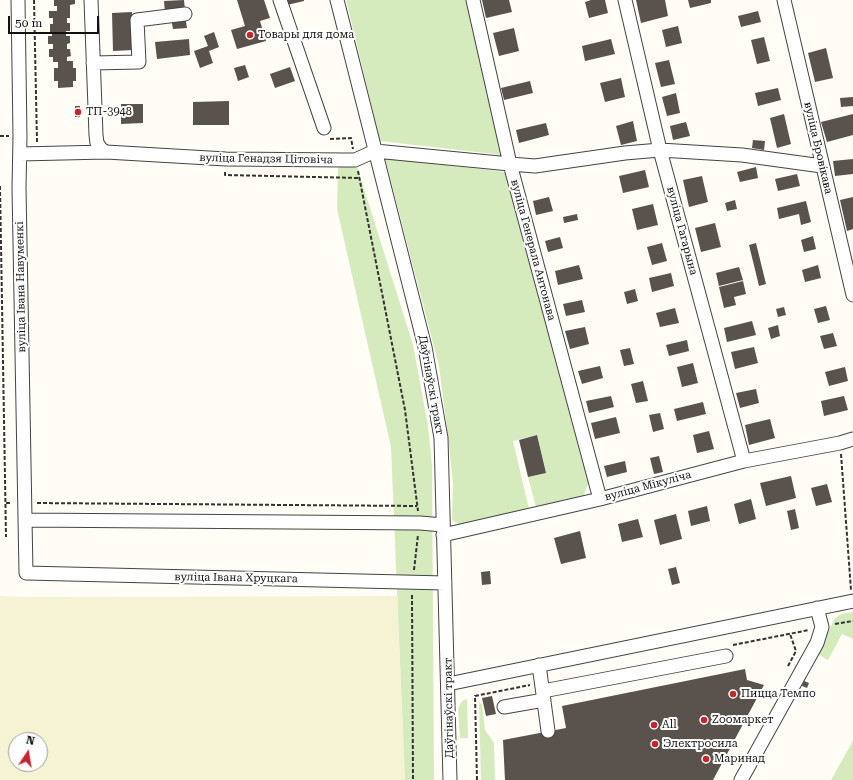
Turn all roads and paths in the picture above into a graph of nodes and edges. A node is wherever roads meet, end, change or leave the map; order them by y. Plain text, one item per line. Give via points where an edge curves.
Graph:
1 (18, 0) edge
2 (34, 0) edge
3 (91, 0) edge
4 (280, 0) edge
5 (337, 0) edge
6 (473, 0) edge
7 (625, 0) edge
8 (784, 0) edge
9 (185, 14) dead end
10 (93, 63) junction
11 (324, 128) joint
12 (37, 142) dead end
13 (660, 150) junction
14 (375, 151) junction
15 (106, 152) junction
16 (20, 154) junction
17 (355, 160) junction
18 (510, 164) junction
19 (822, 166) junction
20 (0, 186) edge
21 (853, 295) edge
22 (853, 439) edge
23 (840, 443) junction
24 (744, 461) junction
25 (600, 499) junction
26 (6, 503) junction
27 (25, 503) junction
28 (418, 506) junction
29 (25, 520) junction
30 (420, 523) junction
31 (443, 530) junction
32 (6, 537) dead end
33 (26, 573) joint
34 (412, 582) junction
35 (445, 583) junction
36 (852, 601) edge
37 (816, 608) junction
38 (726, 656) dead end
39 (539, 666) junction
40 (448, 684) junction
41 (543, 695) junction
42 (504, 708) dead end
43 (548, 731) dead end
44 (413, 780) edge
45 (450, 780) edge
46 (741, 780) edge

1 - 16 street, вуліца Івана Навуменкі
2 - 12 path
3 - 10 street
4 - 11 street
5 - 14 street, Даўгінаўскі тракт
6 - 18 street, вуліца Генерала Антонава
7 - 13 street, вуліца Гагарына
8 - 19 street, вуліца Бровікава
9 - 10 street via 137,20 139,62
10 - 15 street via 97,143
11 - 17 path via 327,139 351,138
13 - 18 street, вуліца Генадзя Цітовіча via 535,166
13 - 19 street, вуліца Генадзя Цітовіча via 742,155
13 - 24 street, вуліца Гагарына
14 - 17 street, вуліца Генадзя Цітовіча
14 - 18 street, вуліца Генадзя Цітовіча
14 - 31 street, Даўгінаўскі тракт via 430,372 441,438
15 - 16 street, вуліца Генадзя Цітовіча
15 - 17 street, вуліца Генадзя Цітовіча via 226,159
16 - 27 street, вуліца Івана Навуменкі
17 - 28 path via 402,390
18 - 25 street, вуліца Генерала Антонава
19 - 21 street, вуліца Бровікава
20 - 26 path
22 - 23 street, вуліца Мікуліча
23 - 24 street, вуліца Мікуліча
23 - 36 path
24 - 25 street, вуліца Мікуліча
25 - 31 street, вуліца Мікуліча
26 - 27 path
26 - 32 path
27 - 28 path
27 - 29 street, вуліца Івана Навуменкі
28 - 30 path
29 - 30 street, вуліца Мікуліча
29 - 33 street, вуліца Івана Навуменкі
30 - 31 street, вуліца Мікуліча
30 - 34 path
31 - 35 street, Даўгінаўскі тракт
33 - 34 street, вуліца Івана Хруцкага
34 - 35 street, вуліца Івана Хруцкага
34 - 44 path
35 - 40 street, Даўгінаўскі тракт
36 - 37 street
37 - 39 street
37 - 46 street via 822,627 817,643
38 - 41 street
39 - 40 street
39 - 41 street
40 - 45 street, Даўгінаўскі тракт
41 - 42 street
41 - 43 street

